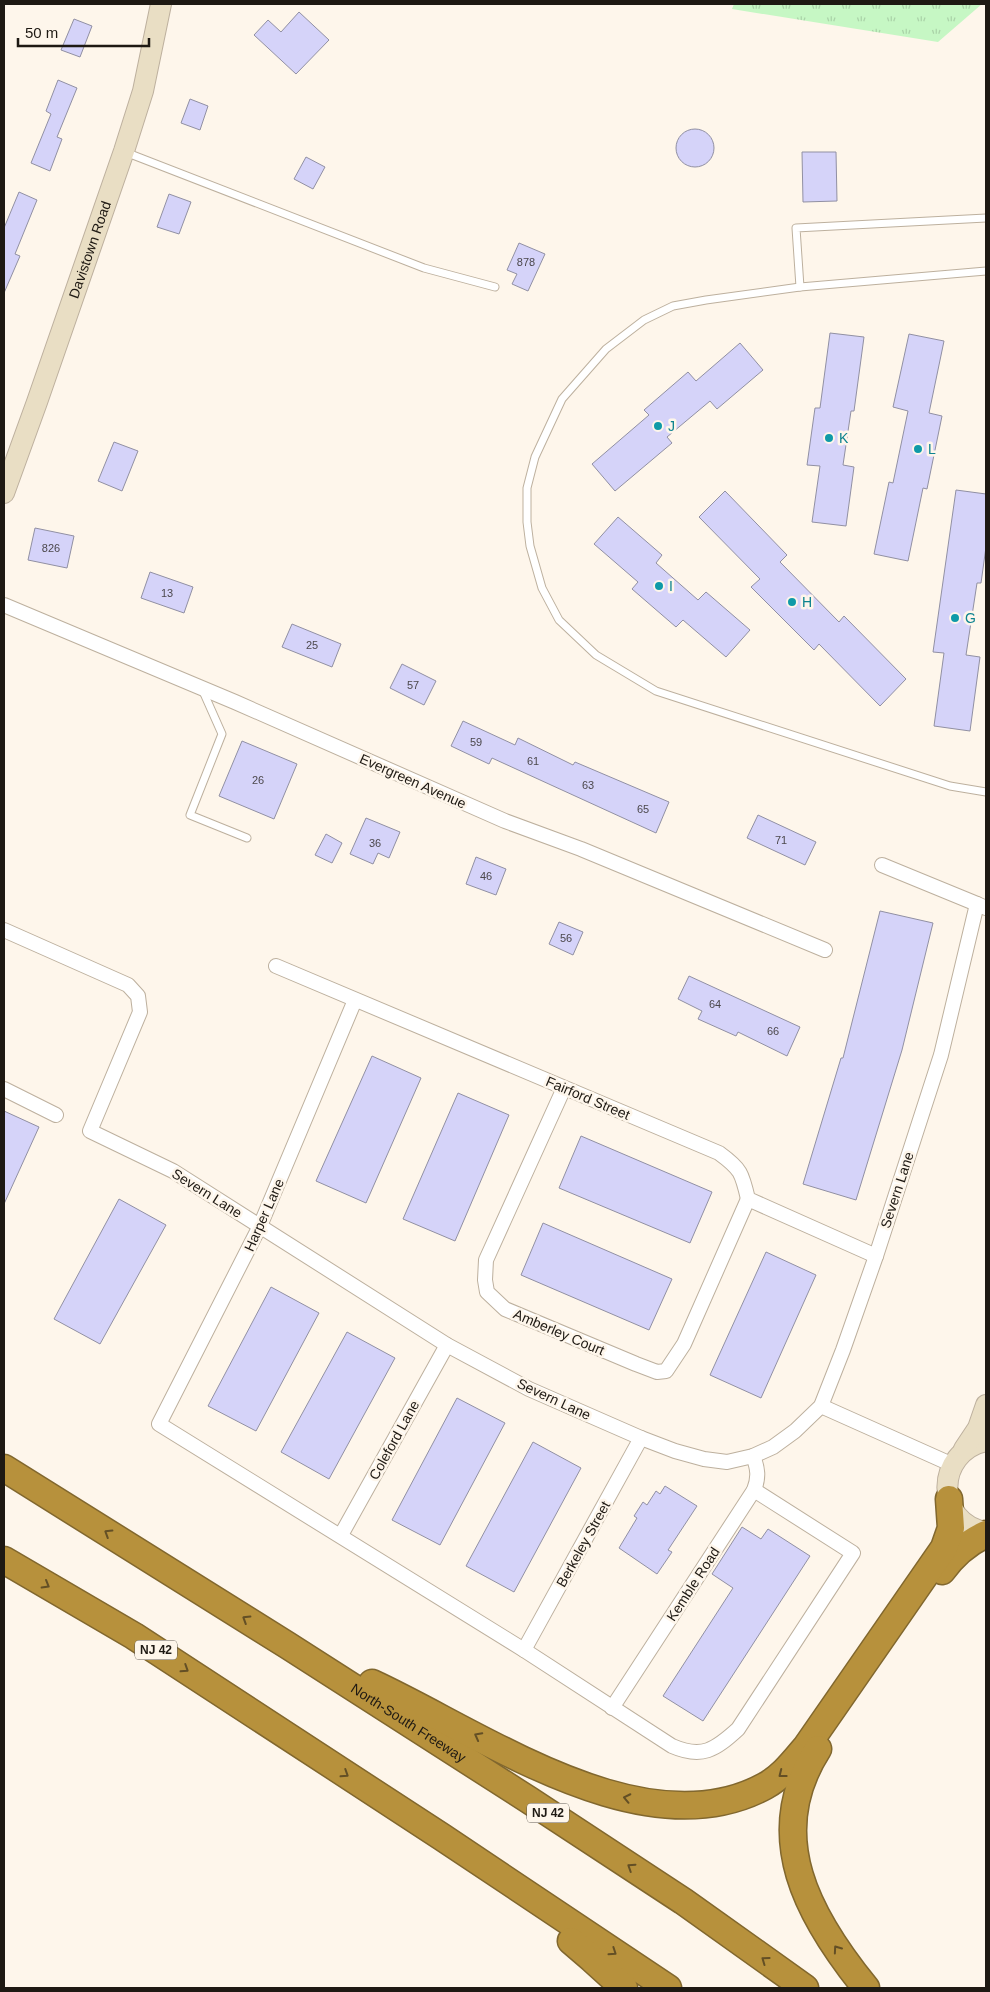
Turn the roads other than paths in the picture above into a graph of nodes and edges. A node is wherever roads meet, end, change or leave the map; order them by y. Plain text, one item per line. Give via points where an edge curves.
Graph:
1 (161, 4) edge
2 (124, 151) junction
3 (986, 218) edge
4 (986, 271) edge
5 (495, 287) dead end
6 (800, 287) junction
7 (4, 493) edge
8 (4, 605) edge
9 (202, 688) junction
10 (986, 792) edge
11 (247, 838) dead end
12 (882, 865) dead end
13 (982, 906) edge
14 (4, 930) edge
15 (825, 950) dead end
16 (276, 966) dead end
17 (355, 1000) junction
18 (564, 1088) junction
19 (4, 1089) edge
20 (56, 1114) dead end
21 (748, 1199) junction
22 (260, 1226) junction
23 (876, 1256) junction
24 (447, 1345) junction
25 (986, 1405) edge
26 (820, 1406) junction
27 (641, 1438) junction
28 (986, 1441) edge
29 (754, 1456) junction
30 (956, 1460) junction
31 (4, 1468) edge
32 (754, 1490) junction
33 (949, 1499) junction
34 (986, 1533) edge
35 (341, 1535) junction
36 (4, 1560) edge
37 (287, 1644) junction
38 (524, 1650) junction
39 (612, 1708) junction
40 (442, 1837) junction
41 (624, 1988) edge
42 (668, 1988) edge
43 (804, 1988) edge
44 (866, 1988) edge

1 - 2 street, Davistown Road via 143,91
2 - 5 lane via 424,268
2 - 7 street, Davistown Road
3 - 6 lane via 796,228
4 - 6 lane
6 - 10 lane via 673,306 644,320 606,350 562,400 535,457 528,488 526,522 542,588 559,620 596,655 656,691 950,786
8 - 9 street, Evergreen Avenue
9 - 11 lane via 222,734 190,815
9 - 15 street, Evergreen Avenue via 505,821
12 - 13 street
13 - 23 street, Severn Lane via 941,1056
14 - 22 street, Severn Lane via 128,985 138,996 140,1012 90,1131 172,1170
16 - 17 street, Fairford Street
17 - 18 street, Fairford Street
17 - 22 street, Harper Lane
18 - 21 street, Fairford Street via 719,1153 743,1176
18 - 21 street, Amberley Court via 486,1260 487,1292 505,1309 636,1364 657,1372 666,1371 684,1344
19 - 20 street
21 - 23 street
22 - 24 street, Severn Lane
22 - 35 street, Harper Lane via 159,1424
23 - 26 street, Severn Lane
24 - 27 street, Severn Lane via 529,1389
24 - 35 street, Coleford Lane
25 - 30 street via 978,1428
26 - 29 street, Severn Lane via 773,1448
26 - 30 street
27 - 29 street, Severn Lane via 704,1459 727,1462
27 - 38 street, Berkeley Street
28 - 30 street via 970,1446
29 - 32 street, Kemble Road via 758,1478
30 - 33 street via 948,1480
37 -> 31 highway, North-South Freeway / NJ 42
32 - 39 street, Kemble Road
32 - 39 street via 853,1553 848,1561 738,1729 723,1742 706,1751 688,1753
33 - 34 street via 965,1523
33 -> 37 highway via 951,1528 944,1548 806,1747 789,1768 766,1786 734,1800 687,1806 601,1792 524,1761 412,1701
44 -> 34 highway via 819,1922 800,1879 794,1848 797,1794 816,1751 948,1562 963,1546
35 - 38 street
36 -> 40 highway, NJ 42 via 134,1636
43 -> 37 highway, North-South Freeway / NJ 42 via 675,1896
38 - 39 street
40 - 41 highway via 592,1958
40 -> 42 highway, NJ 42

